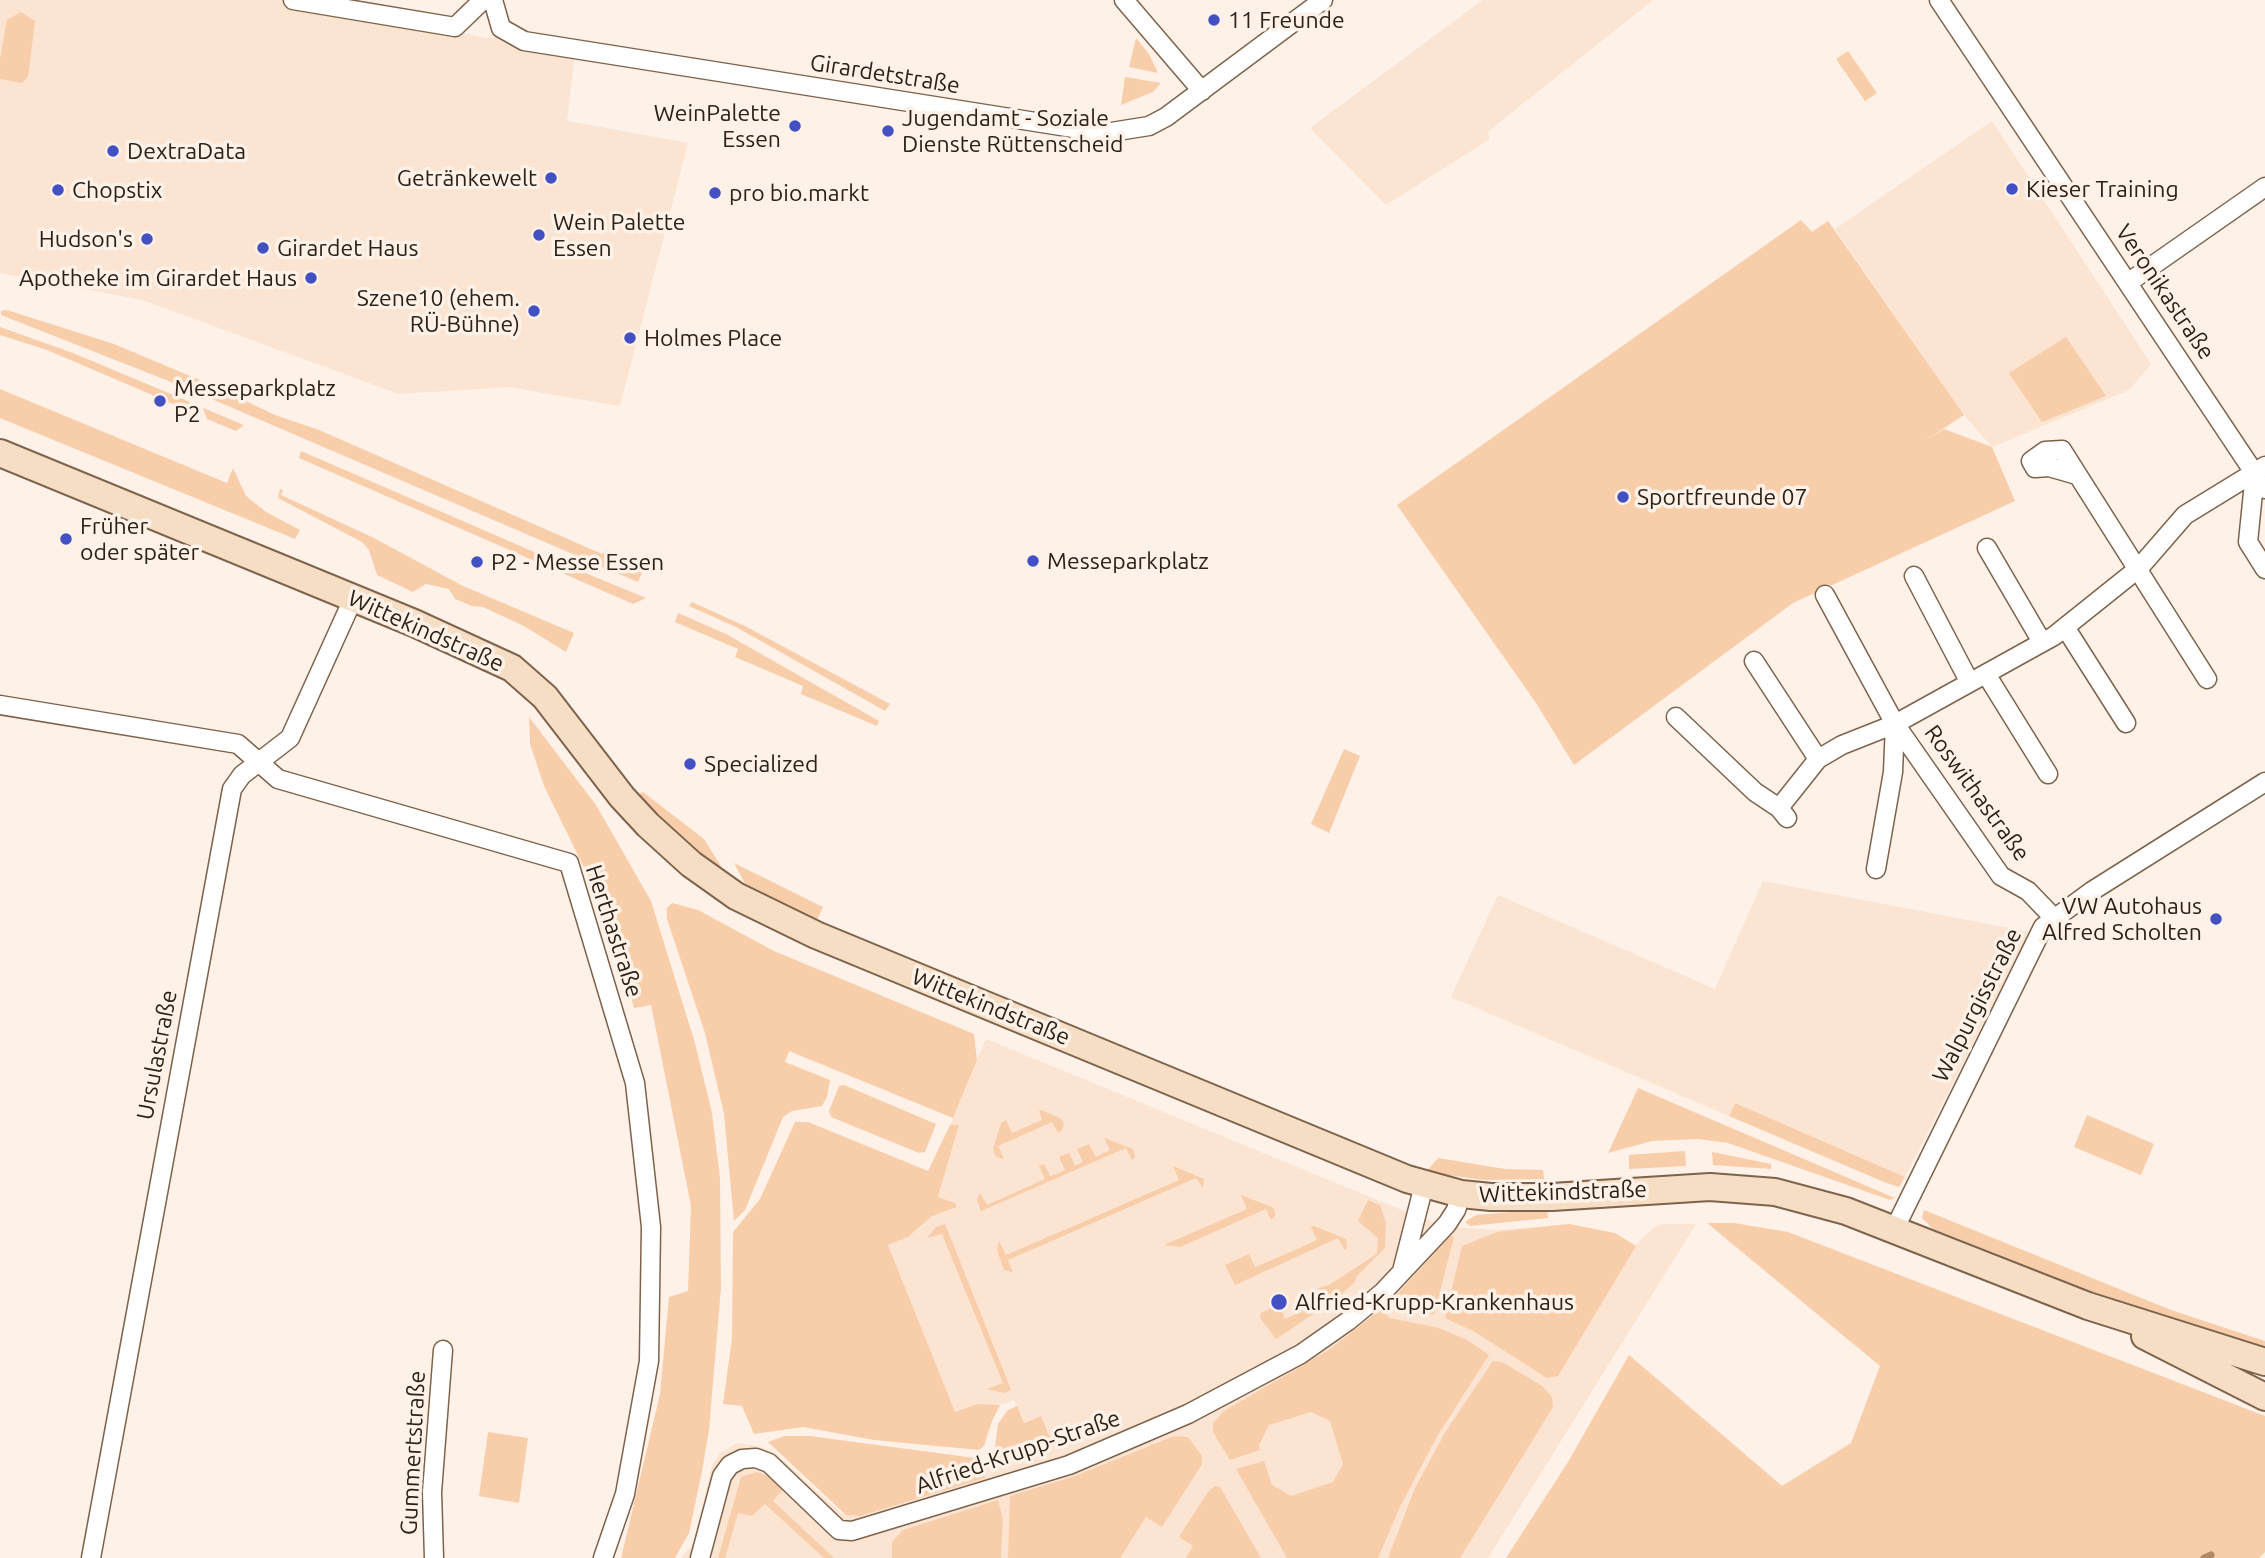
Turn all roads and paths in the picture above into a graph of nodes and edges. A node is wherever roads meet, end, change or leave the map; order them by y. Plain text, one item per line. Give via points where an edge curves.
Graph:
1 (293, 0) edge
2 (483, 0) edge
3 (493, 0) edge
4 (1124, 0) edge
5 (1323, 0) edge
6 (1939, 0) edge
7 (1202, 91) junction
8 (2265, 187) edge
9 (2129, 282) junction
10 (0, 453) edge
11 (2260, 469) edge
12 (2077, 475) dead end
13 (2265, 489) edge
14 (1987, 548) dead end
15 (2138, 568) junction
16 (2265, 569) edge
17 (1914, 576) dead end
18 (1825, 595) dead end
19 (353, 599) junction
20 (2065, 627) junction
21 (2042, 642) junction
22 (1754, 661) dead end
23 (1986, 674) junction
24 (2207, 679) dead end
25 (1969, 681) junction
26 (0, 705) edge
27 (1676, 717) dead end
28 (1895, 723) junction
29 (2126, 723) dead end
30 (1818, 759) junction
31 (259, 761) junction
32 (2048, 774) dead end
33 (2265, 782) edge
34 (1876, 869) dead end
35 (2053, 918) junction
36 (1424, 1185) junction
37 (1461, 1194) junction
38 (1894, 1230) junction
39 (1402, 1271) junction
40 (2088, 1306) junction
41 (443, 1350) dead end
42 (2265, 1362) edge
43 (2265, 1397) edge
44 (91, 1558) edge
45 (434, 1558) edge
46 (603, 1558) edge
47 (700, 1558) edge

1 - 2 street via 455,27
3 - 7 street, Girardetstraße via 501,27 524,41 1105,133 1149,126
4 - 7 street
5 - 7 street, Girardetstraße
6 - 9 street, Veronikastraße
8 - 9 street
9 - 11 street, Veronikastraße
10 - 19 street, Wittekindstraße
11 - 13 street, Veronikastraße
11 - 15 street, Roswithastraße via 2185,515
11 - 16 street via 2248,542
12 - 15 street
14 - 21 street
15 - 20 street, Roswithastraße
15 - 24 street via 2142,582
17 - 25 street
18 - 28 street, Roswithastraße
19 - 31 street, Ursulastraße via 290,737
19 - 36 street, Wittekindstraße via 482,652 520,674 545,697 648,825 691,864 736,895 816,935
20 - 21 street, Roswithastraße
20 - 29 street
21 - 23 street, Roswithastraße
22 - 30 street
23 - 25 street, Roswithastraße
23 - 32 street
25 - 28 street, Roswithastraße
26 - 31 street, Herthastraße via 238,744
27 - 30 street, Roswithastraße via 1783,813
28 - 30 street, Roswithastraße
28 - 34 street, Roswithastraße via 1894,772
28 - 35 street, Roswithastraße via 2001,876 2028,891
31 - 44 street, Ursulastraße via 232,789
31 - 46 street, Herthastraße via 289,783 569,863 635,1083 651,1227 649,1361 625,1494
33 - 35 street, Walpurgisstraße
35 - 38 street, Walpurgisstraße via 2043,927
36 - 37 street, Wittekindstraße
36 - 39 street, Alfried-Krupp-Straße
37 - 38 street, Wittekindstraße via 1552,1197 1733,1187 1802,1198
37 - 39 street, Alfried-Krupp-Straße via 1447,1224
38 - 40 street, Wittekindstraße
39 - 47 street, Alfried-Krupp-Straße via 1348,1321 1301,1354 1188,1414 1069,1465 855,1531 839,1531 769,1463 756,1458 737,1461 722,1476
40 - 42 street, Wittekindstraße
40 - 43 street, Wittekindstraße
41 - 45 street, Gummertstraße via 432,1492

